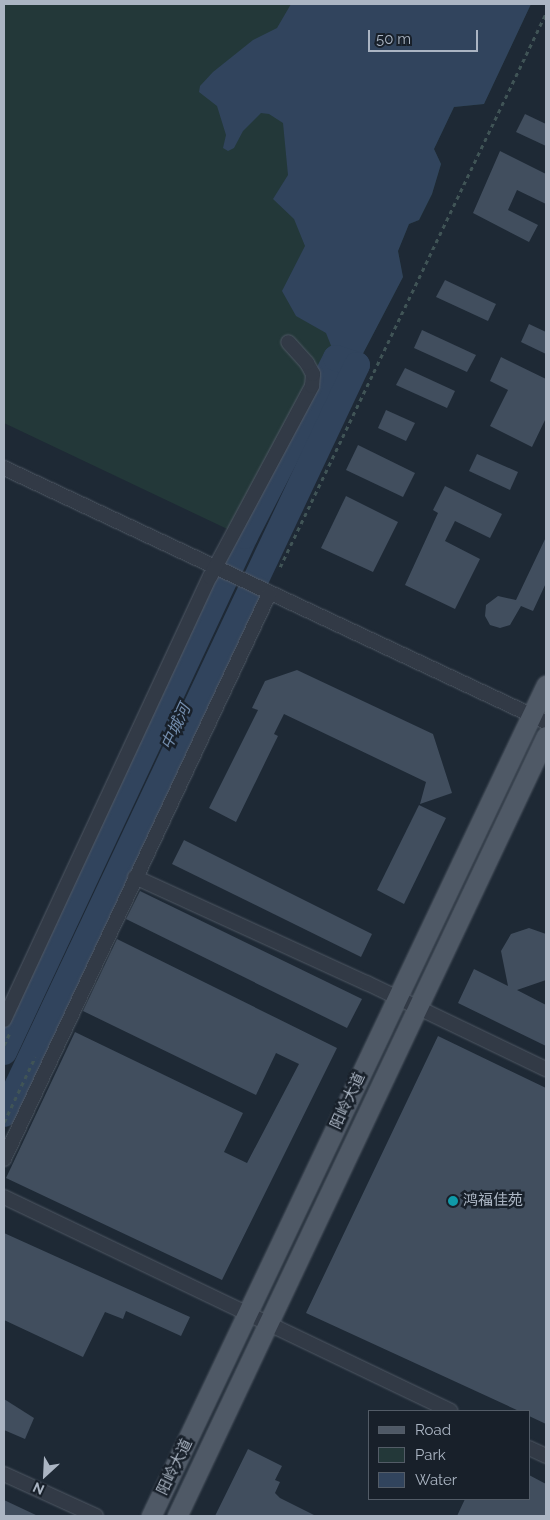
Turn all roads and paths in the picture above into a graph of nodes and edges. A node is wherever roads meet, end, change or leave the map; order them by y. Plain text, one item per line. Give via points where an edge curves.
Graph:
1 (546, 13) edge
2 (288, 342) dead end
3 (4, 468) edge
4 (280, 567) dead end
5 (220, 571) junction
6 (264, 591) junction
7 (546, 685) edge
8 (540, 718) edge
9 (546, 736) edge
10 (135, 877) junction
11 (397, 997) junction
12 (419, 1008) junction
13 (4, 1020) edge
14 (546, 1069) edge
15 (4, 1159) edge
16 (4, 1198) edge
17 (247, 1316) junction
18 (268, 1326) junction
19 (448, 1410) edge
20 (530, 1448) edge
21 (546, 1456) edge
22 (4, 1474) edge
23 (96, 1516) edge
24 (152, 1516) edge
25 (177, 1516) edge

1 - 4 path
2 - 5 street via 307,363 313,374 312,386
3 - 5 street
5 - 6 street
5 - 13 street
6 - 8 street
6 - 10 street
7 - 8 main road, 阳岭大道
8 - 11 main road, 阳岭大道
9 - 12 main road, 阳岭大道
10 - 11 street
10 - 15 street
11 - 12 street
11 - 17 main road, 阳岭大道
12 - 14 street
12 - 18 main road, 阳岭大道
16 - 17 street
17 - 18 street
17 - 24 main road, 阳岭大道
18 - 19 street
18 - 25 main road, 阳岭大道
20 - 21 street
22 - 23 street

